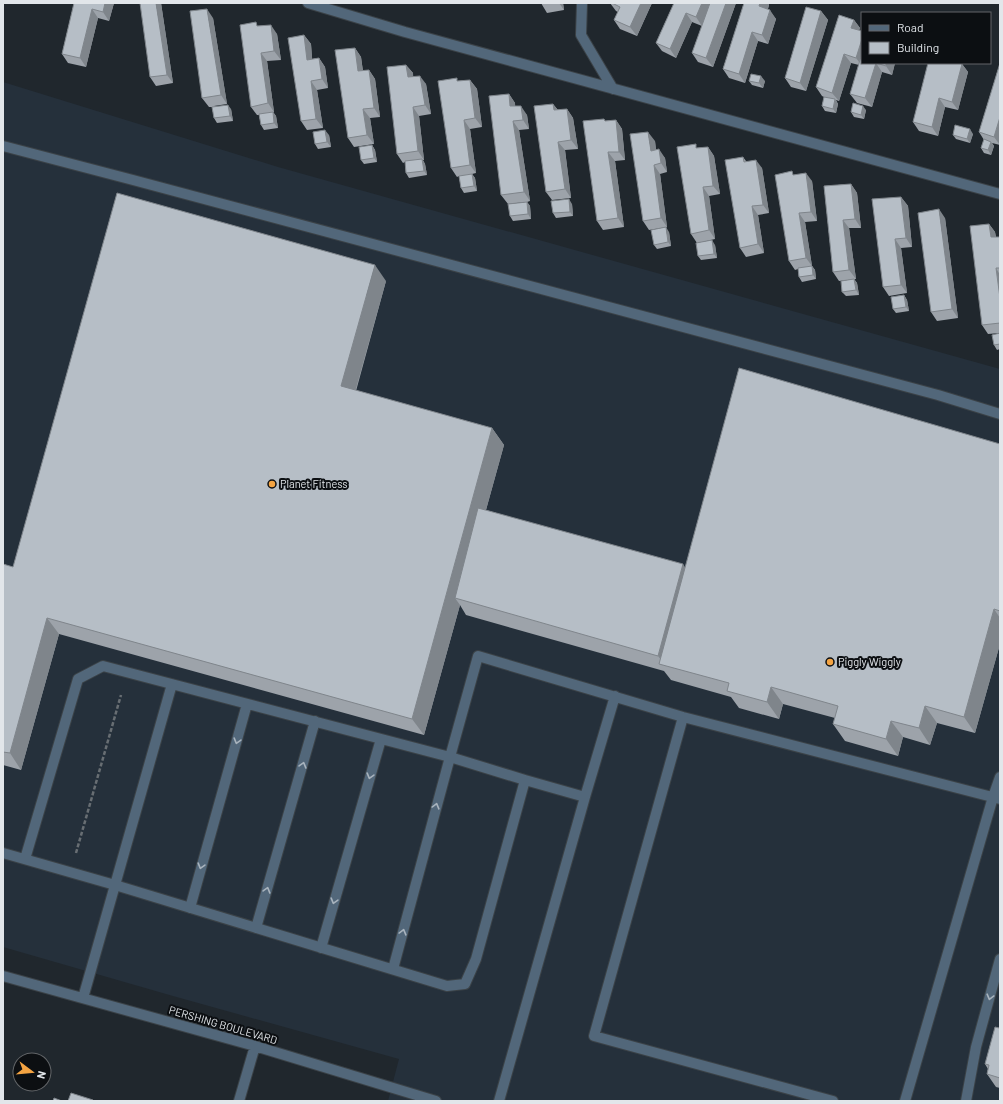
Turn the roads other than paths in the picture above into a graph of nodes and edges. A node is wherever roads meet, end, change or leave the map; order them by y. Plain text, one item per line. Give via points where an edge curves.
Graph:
1 (308, 3) edge
2 (582, 3) edge
3 (613, 89) junction
4 (3, 146) edge
5 (1000, 194) edge
6 (1000, 414) edge
7 (172, 684) junction
8 (615, 696) junction
9 (247, 704) junction
10 (683, 717) junction
11 (315, 721) junction
12 (380, 739) junction
13 (450, 757) junction
14 (1000, 777) edge
15 (525, 780) junction
16 (585, 797) junction
17 (996, 798) edge
18 (3, 853) edge
19 (25, 859) junction
20 (116, 885) junction
21 (190, 908) junction
22 (256, 928) junction
23 (321, 948) junction
24 (1000, 959) edge
25 (393, 970) junction
26 (3, 976) edge
27 (84, 998) junction
28 (255, 1046) junction
29 (239, 1101) edge
30 (436, 1101) edge
31 (499, 1101) edge
32 (833, 1101) edge
33 (905, 1101) edge
34 (966, 1101) edge

1 - 3 street
2 - 3 street via 581,35
3 - 5 street
4 - 6 street via 938,394
7 - 9 street
7 - 19 street via 103,666 78,679
7 - 20 street
8 - 10 street
8 - 13 street via 478,656
8 - 16 street
9 - 11 street
9 -> 21 street
10 - 17 street
10 - 32 street via 594,1036
11 - 12 street
22 -> 11 street
12 - 13 street
12 -> 23 street
13 - 15 street
25 -> 13 street
14 - 17 street
15 - 16 street
15 - 25 street via 476,959 465,984 447,986
16 - 31 street
17 - 33 street
18 - 19 street
19 - 20 street
20 - 21 street
20 - 27 street
21 - 22 street
22 - 23 street
23 - 25 street
24 -> 34 street via 976,1047
26 - 27 street, PERSHING BOULEVARD
27 - 28 street, PERSHING BOULEVARD
28 - 29 street
28 - 30 street, PERSHING BOULEVARD

